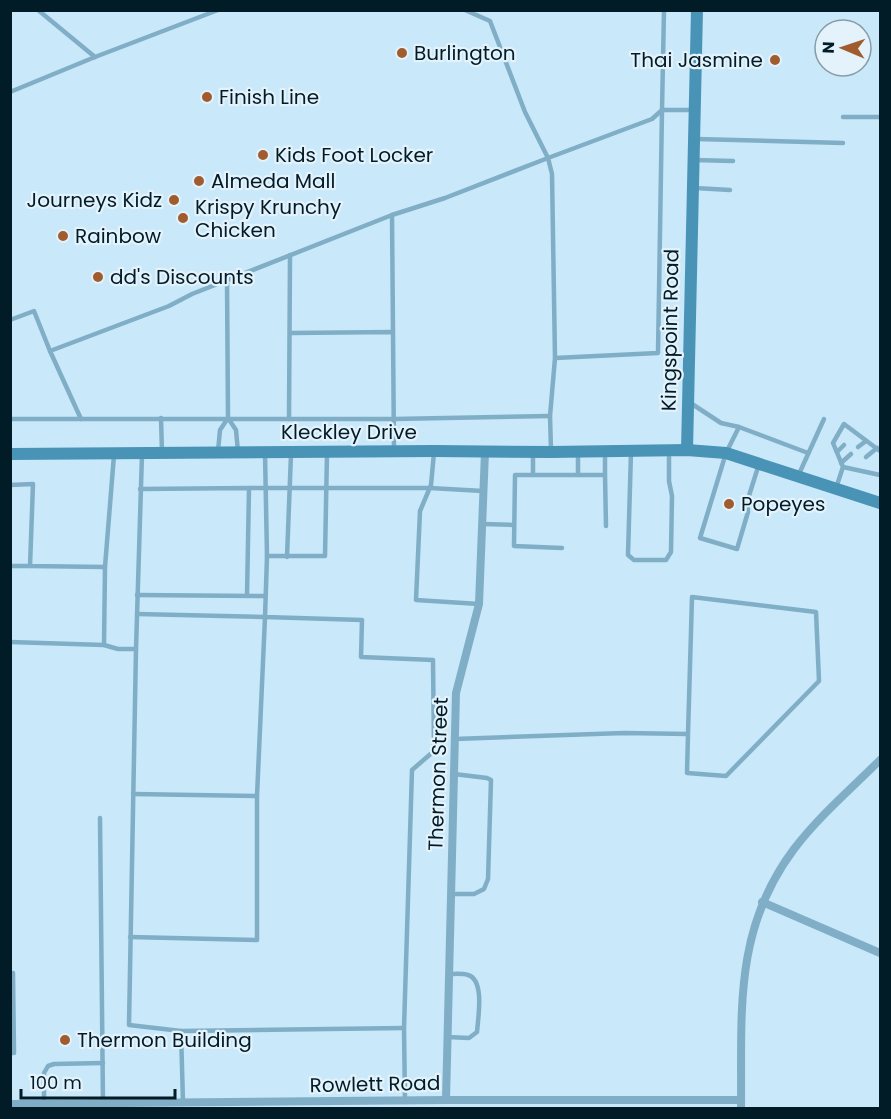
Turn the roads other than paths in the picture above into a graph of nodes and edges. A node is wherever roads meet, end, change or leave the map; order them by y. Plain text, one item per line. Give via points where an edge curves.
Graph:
1 (38, 10) edge
2 (465, 10) edge
3 (664, 10) edge
4 (697, 10) edge
5 (213, 11) edge
6 (95, 57) junction
7 (10, 92) edge
8 (662, 110) junction
9 (694, 110) junction
10 (843, 117) dead end
11 (880, 117) edge
12 (693, 139) junction
13 (843, 143) dead end
14 (548, 158) junction
15 (693, 160) junction
16 (733, 161) dead end
17 (692, 188) junction
18 (730, 190) dead end
19 (392, 215) junction
20 (290, 255) junction
21 (227, 279) junction
22 (10, 320) edge
23 (393, 332) junction
24 (290, 333) junction
25 (50, 351) junction
26 (555, 358) junction
27 (689, 402) junction
28 (550, 416) junction
29 (161, 418) junction
30 (228, 418) junction
31 (10, 419) edge
32 (81, 419) junction
33 (289, 419) junction
34 (394, 419) junction
35 (824, 419) dead end
36 (739, 427) junction
37 (856, 434) junction
38 (851, 439) dead end
39 (866, 441) junction
40 (844, 445) dead end
41 (858, 447) dead end
42 (669, 450) junction
43 (687, 450) junction
44 (879, 450) edge
45 (394, 451) junction
46 (434, 451) junction
47 (218, 452) junction
48 (238, 452) junction
49 (265, 452) junction
50 (291, 452) junction
51 (327, 452) junction
52 (485, 452) junction
53 (533, 452) junction
54 (551, 452) junction
55 (578, 452) junction
56 (605, 452) junction
57 (631, 452) junction
58 (837, 452) junction
59 (114, 453) junction
60 (142, 453) junction
61 (162, 453) junction
62 (726, 453) junction
63 (808, 453) junction
64 (10, 454) edge
65 (851, 454) dead end
66 (866, 457) dead end
67 (759, 464) junction
68 (859, 464) dead end
69 (842, 465) junction
70 (852, 469) junction
71 (533, 475) junction
72 (578, 475) junction
73 (604, 475) junction
74 (880, 475) edge
75 (798, 477) junction
76 (10, 485) edge
77 (266, 487) junction
78 (249, 488) junction
79 (327, 488) junction
80 (430, 488) junction
81 (140, 489) junction
82 (290, 489) junction
83 (835, 490) junction
84 (485, 491) junction
85 (880, 499) edge
86 (483, 524) junction
87 (514, 525) junction
88 (606, 526) dead end
89 (562, 548) dead end
90 (267, 556) junction
91 (287, 556) junction
92 (10, 566) edge
93 (30, 566) junction
94 (105, 567) junction
95 (137, 595) junction
96 (247, 596) junction
97 (265, 597) junction
98 (479, 604) junction
99 (136, 614) junction
100 (265, 617) junction
101 (10, 642) edge
102 (104, 645) junction
103 (135, 649) junction
104 (688, 734) junction
105 (454, 738) junction
106 (880, 760) edge
107 (454, 774) junction
108 (133, 794) junction
109 (258, 796) junction
110 (100, 818) dead end
111 (451, 894) junction
112 (762, 903) junction
113 (130, 937) junction
114 (880, 953) edge
115 (10, 973) edge
116 (449, 974) junction
117 (404, 1028) junction
118 (181, 1031) junction
119 (447, 1037) junction
120 (10, 1053) edge
121 (103, 1063) junction
122 (446, 1100) junction
123 (405, 1101) junction
124 (44, 1103) junction
125 (183, 1103) junction
126 (10, 1104) edge
127 (358, 1105) edge
128 (390, 1105) edge
129 (741, 1105) edge
130 (102, 1106) edge

1 - 6 lane
2 - 14 lane via 490,21 525,112
3 - 8 lane
4 - 9 street, Kingspoint Road
5 - 6 lane
6 - 7 lane
8 - 9 lane
8 - 14 lane via 652,119
8 - 26 lane via 658,353
9 - 12 street, Kingspoint Road
10 - 11 lane
12 - 13 lane
12 - 15 street, Kingspoint Road
14 - 19 lane
14 - 26 lane via 552,174
15 - 16 lane
15 - 17 street, Kingspoint Road
17 - 18 lane
17 - 27 street, Kingspoint Road
19 - 20 lane
19 - 23 lane
20 - 21 lane
20 - 24 lane
21 - 25 lane via 169,306
21 - 30 lane
22 - 25 lane via 34,311
23 - 24 lane
23 - 34 lane
24 - 33 lane
25 - 32 lane
26 - 28 lane
27 - 36 lane via 721,423
27 - 43 street, Kingspoint Road
28 - 34 lane
28 - 54 lane
29 - 30 lane
29 - 32 lane
29 - 61 lane
30 - 33 lane
30 - 47 lane via 220,430
30 - 48 lane via 236,430
31 - 32 lane
33 - 34 lane
34 - 45 lane
35 - 63 lane
36 - 62 lane
36 - 63 lane
37 - 38 lane
37 - 39 lane
37 - 58 lane via 843,424 833,442
39 - 41 lane
39 - 44 lane
40 - 58 lane
42 - 43 street, Kleckley Drive
42 - 57 street, Kleckley Drive
42 - 57 lane via 671,552 666,560 634,560 628,555
43 - 62 street
44 - 66 lane
45 - 46 street, Kleckley Drive
45 - 51 street, Kleckley Drive
46 - 52 street, Kleckley Drive
46 - 80 lane
47 - 48 street, Kleckley Drive
47 - 61 street, Kleckley Drive
48 - 49 street, Kleckley Drive
49 - 50 street, Kleckley Drive
49 - 77 lane
50 - 51 street, Kleckley Drive
50 - 82 lane
51 - 79 lane
52 - 53 street, Kleckley Drive
52 - 84 street, Thermon Street
53 - 54 street, Kleckley Drive
53 - 71 lane
54 - 55 street, Kleckley Drive
55 - 56 street, Kleckley Drive
55 - 72 lane
56 - 57 street, Kleckley Drive
56 - 73 lane
58 - 69 lane
59 - 60 street, Kleckley Drive
59 - 64 street, Kleckley Drive
59 - 94 lane
60 - 61 street, Kleckley Drive
60 - 81 lane
62 - 67 street
62 - 67 lane via 700,538 737,549
63 - 75 lane
65 - 69 lane
67 - 75 street
68 - 70 lane
69 - 70 lane
69 - 83 lane
70 - 74 lane
71 - 72 lane
71 - 87 lane via 515,475
72 - 73 lane
73 - 88 lane
75 - 83 street
76 - 93 lane via 33,484
77 - 78 lane
77 - 82 lane
77 - 90 lane
78 - 81 lane
78 - 96 lane
79 - 80 lane
79 - 82 lane
79 - 91 lane via 326,556
80 - 84 lane
80 - 98 lane via 420,511 416,600
81 - 95 lane
82 - 91 lane
83 - 85 street
84 - 86 street, Thermon Street
86 - 87 lane
86 - 98 street, Thermon Street
87 - 89 lane via 514,546
90 - 91 lane
90 - 97 lane
92 - 93 lane
93 - 94 lane
94 - 102 lane
95 - 96 lane
95 - 99 lane
96 - 97 lane
97 - 100 lane
98 - 105 street, Thermon Street via 456,693
99 - 100 lane
99 - 103 lane
100 - 109 lane
100 - 117 lane via 362,620 361,657 433,660 434,751 412,770
101 - 102 lane
102 - 103 lane
103 - 108 lane
104 - 104 lane via 692,597 816,612 819,681 726,776 687,773
104 - 105 lane
105 - 107 street, Thermon Street
106 - 112 street via 793,850
107 - 111 street, Thermon Street
107 - 111 lane via 491,780 488,879 484,890
108 - 109 lane
108 - 113 lane
109 - 113 lane via 257,940
110 - 121 lane
111 - 116 street, Thermon Street
112 - 114 street
112 - 129 street via 744,968
113 - 118 lane via 129,1025
115 - 120 lane via 14,1053
116 - 119 street, Thermon Street
116 - 119 lane via 467,974 476,978 479,986 477,1032 469,1038
117 - 118 lane
117 - 123 lane
118 - 125 lane
119 - 122 street, Thermon Street
121 - 124 lane via 48,1066 44,1073
121 - 130 lane
122 - 123 street, Rowlett Road
122 - 129 street, Rowlett Road
123 - 128 street, Rowlett Road
124 - 126 street, Rowlett Road
124 - 130 street, Rowlett Road
125 - 127 street, Rowlett Road
125 - 130 street, Rowlett Road
127 - 128 street, Rowlett Road

